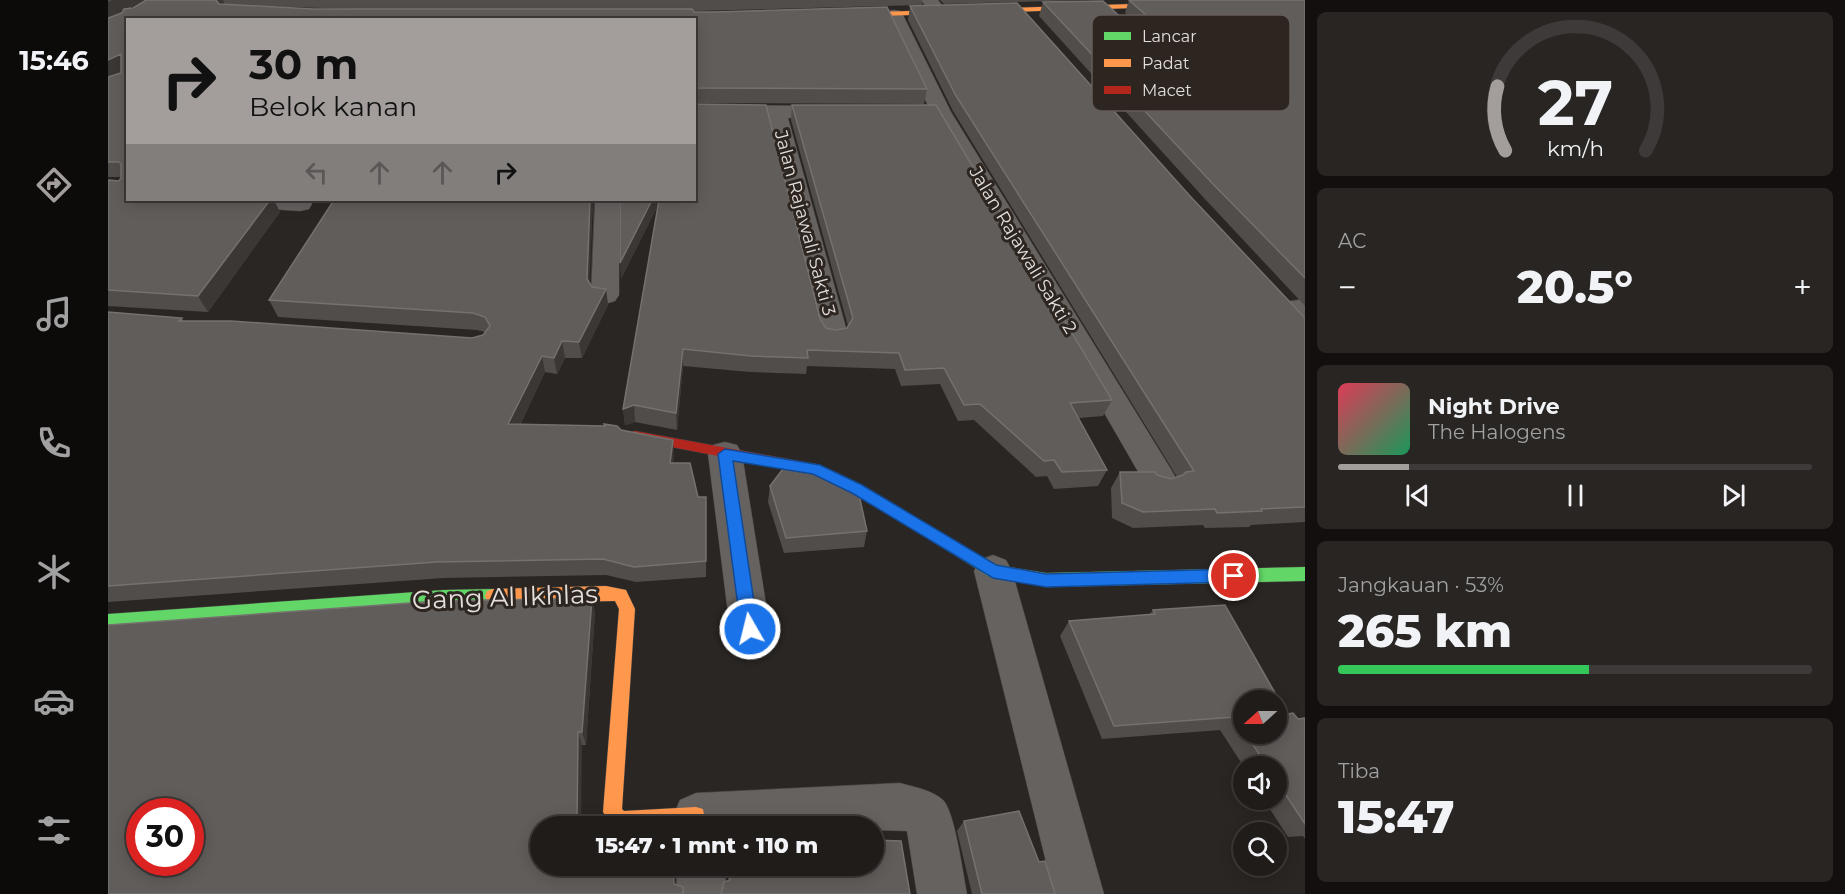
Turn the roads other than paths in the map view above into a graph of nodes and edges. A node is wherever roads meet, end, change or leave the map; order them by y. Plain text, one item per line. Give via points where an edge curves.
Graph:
1 (1198, 2) edge
2 (1219, 5) edge
3 (934, 6) edge
4 (1104, 7) junction
5 (1020, 9) junction
6 (894, 15) junction
7 (1112, 15) edge
8 (834, 16) edge
9 (1044, 35) edge
10 (696, 111) edge
11 (776, 111) junction
12 (858, 112) edge
13 (253, 201) edge
14 (607, 201) edge
15 (300, 204) dead end
16 (604, 295) edge
17 (834, 335) edge
18 (635, 436) edge
19 (725, 454) junction
20 (1160, 480) edge
21 (993, 572) junction
22 (1305, 574) edge
23 (108, 621) edge
24 (750, 629) dead end
25 (616, 816) edge
26 (764, 816) edge
27 (701, 876) edge
28 (702, 894) edge
29 (942, 894) edge
30 (1079, 894) edge

1 - 2 street
1 - 4 street
3 - 5 street
3 - 6 street
4 - 5 street
4 - 7 street
5 - 9 street
6 - 8 street
6 - 20 street, Jalan Rajawali Sakti 2 via 929,112
10 - 11 street
11 - 12 street
11 - 17 street, Jalan Rajawali Sakti 3
13 - 15 street
14 - 16 street
18 - 19 street
19 - 21 street via 815,469 857,489
19 - 24 street
21 - 22 street via 1046,580
21 - 30 street
23 - 25 street, Gang Al Ikhlas via 444,597 620,594 627,609 612,812
26 - 29 street via 900,806 920,811 928,818
27 - 28 street

